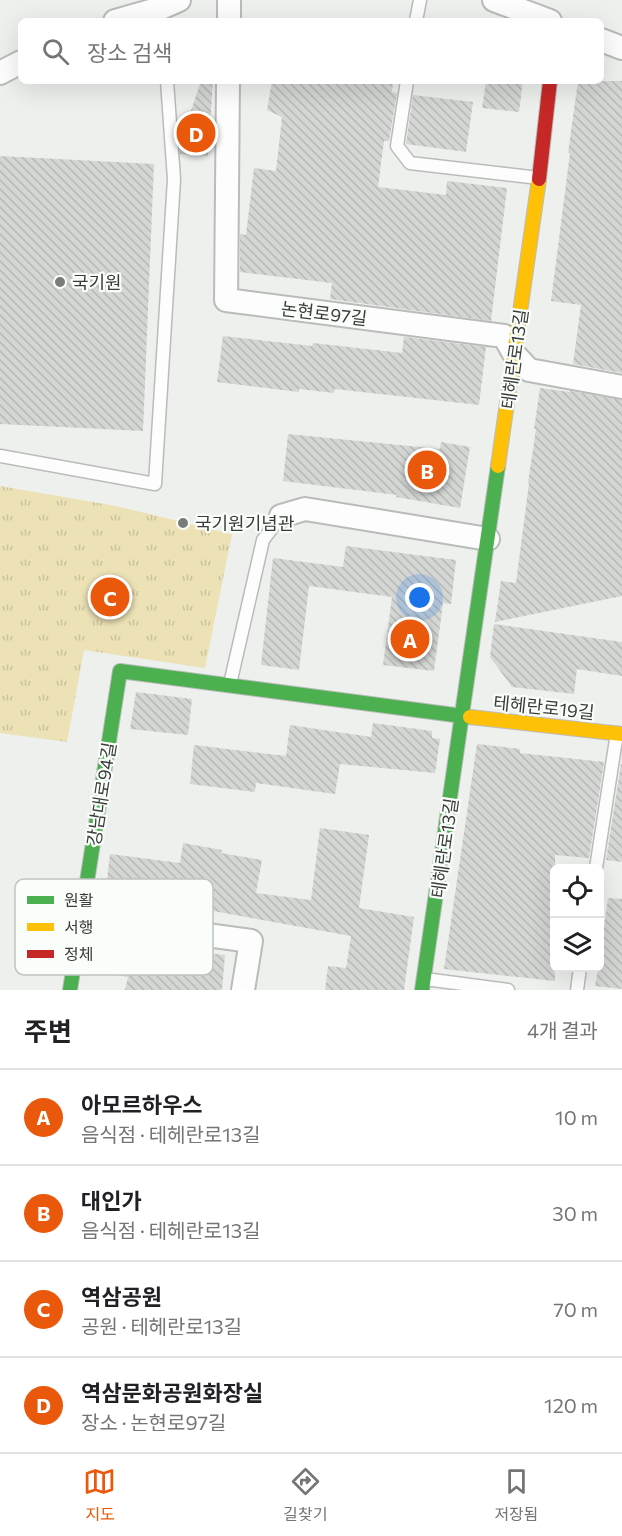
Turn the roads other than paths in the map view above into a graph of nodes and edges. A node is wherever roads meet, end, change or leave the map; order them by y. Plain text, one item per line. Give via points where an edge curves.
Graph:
1 (229, 0) edge
2 (420, 0) edge
3 (494, 0) edge
4 (545, 0) edge
5 (168, 10) edge
6 (129, 18) edge
7 (229, 18) edge
8 (417, 18) edge
9 (542, 18) edge
10 (554, 18) edge
11 (604, 41) edge
12 (622, 48) edge
13 (18, 64) edge
14 (0, 73) edge
15 (167, 84) edge
16 (228, 84) edge
17 (407, 84) edge
18 (550, 84) edge
19 (539, 178) junction
20 (514, 354) junction
21 (622, 387) edge
22 (0, 456) edge
23 (281, 516) joint
24 (488, 539) junction
25 (230, 685) junction
26 (463, 716) junction
27 (620, 734) edge
28 (597, 864) edge
29 (87, 879) edge
30 (213, 936) edge
31 (579, 972) edge
32 (72, 975) edge
33 (423, 984) edge
34 (70, 990) edge
35 (243, 990) edge
36 (508, 990) edge
37 (576, 990) edge

1 - 7 street
2 - 8 lane
3 - 9 street
4 - 10 street
5 - 6 street
11 - 12 street
13 - 14 street
15 - 22 lane via 174,179 155,484
16 - 20 street, 논현로97길 via 226,300 504,336
17 - 19 lane via 397,146 410,163
18 - 19 street, 테헤란로13길
19 - 20 street, 테헤란로13길
20 - 21 street, 논현로97길 via 529,370
20 - 24 street, 테헤란로13길
23 - 24 street via 305,509
23 - 25 lane via 263,540
24 - 26 street, 테헤란로13길
25 - 26 street
25 - 29 street, 강남대로94길 via 120,671
26 - 27 street, 테헤란로19길
26 - 33 street, 테헤란로13길
27 - 28 lane
30 - 35 street via 251,941
31 - 37 lane
32 - 34 street, 강남대로94길
33 - 36 lane, 테헤란로13길

